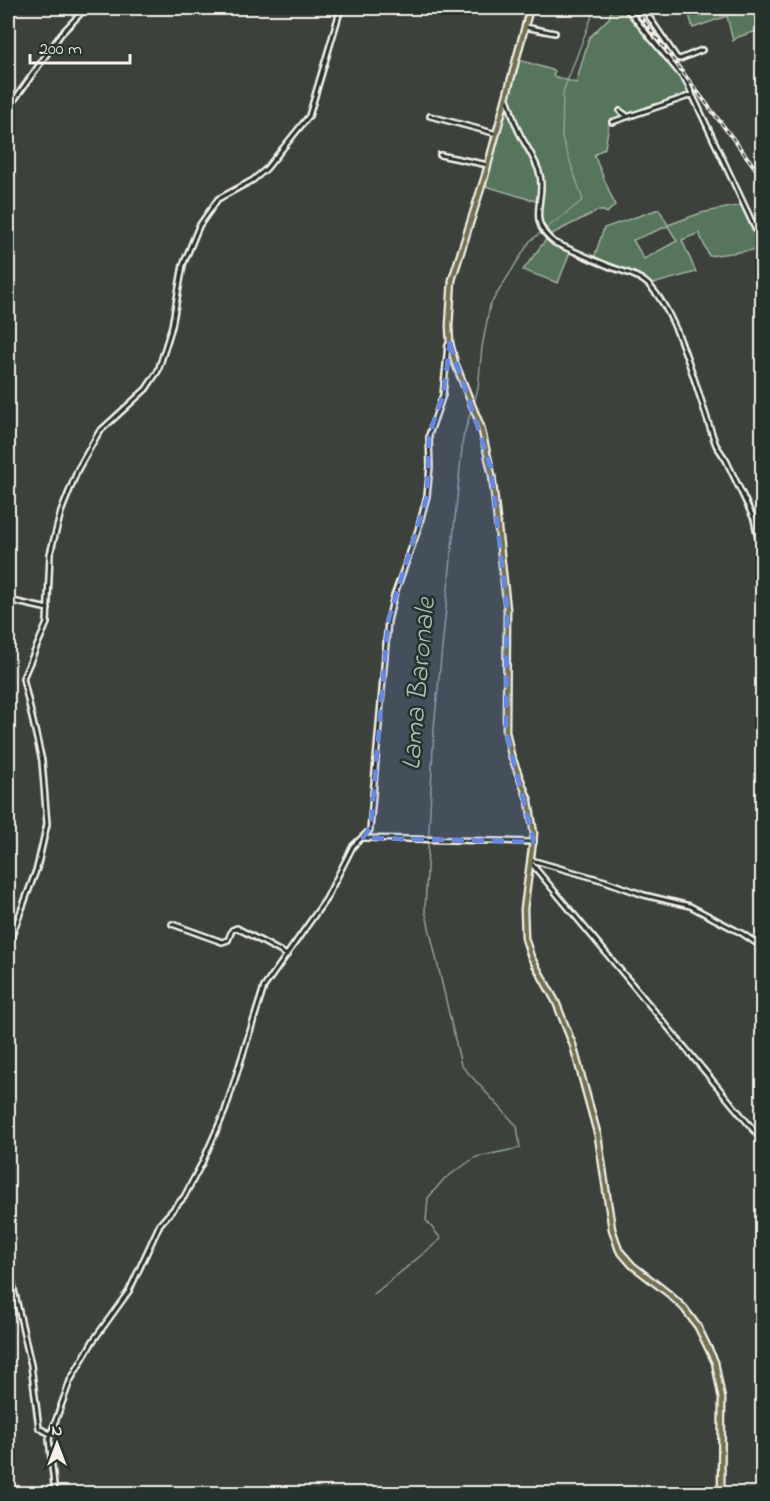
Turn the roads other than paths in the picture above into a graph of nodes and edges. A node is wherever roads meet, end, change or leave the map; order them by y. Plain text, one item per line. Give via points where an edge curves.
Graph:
1 (86, 8) edge
2 (341, 8) edge
3 (530, 8) edge
4 (626, 8) edge
5 (643, 8) edge
6 (525, 27) junction
7 (555, 33) dead end
8 (702, 50) dead end
9 (692, 94) junction
10 (506, 98) junction
11 (8, 108) edge
12 (620, 111) dead end
13 (430, 116) dead end
14 (629, 117) junction
15 (612, 122) dead end
16 (497, 134) junction
17 (440, 155) dead end
18 (488, 165) junction
19 (762, 243) edge
20 (450, 343) junction
21 (762, 557) edge
22 (8, 600) edge
23 (48, 609) junction
24 (363, 838) junction
25 (534, 842) junction
26 (531, 861) junction
27 (172, 924) dead end
28 (8, 946) edge
29 (762, 947) edge
30 (287, 955) junction
31 (762, 1140) edge
32 (8, 1254) edge
33 (50, 1434) junction
34 (55, 1494) edge
35 (721, 1494) edge

1 - 11 street via 61,33
2 - 23 street via 309,116 266,169 218,199 204,218 183,265 172,326 158,370 146,389 99,432 78,470 51,543
3 - 6 main road
4 - 9 street via 686,81
5 - 8 street via 677,58
6 - 7 street
6 - 10 main road
9 - 14 street
9 - 19 street
10 - 16 main road
10 - 21 street via 537,165 542,184 537,215 549,238 638,277 659,296 681,341 716,445 756,524
12 - 14 street
13 - 16 street
14 - 15 street
16 - 18 main road
17 - 18 street
18 - 20 main road via 453,276
20 - 24 street via 443,395 429,435 427,496 388,621 371,826
20 - 25 main road via 491,468 507,609 506,732 533,817
22 - 23 street
23 - 28 street via 45,630 23,678 42,761 47,824 37,868
24 - 25 street
24 - 30 street via 354,846 326,900
25 - 26 main road
26 - 29 street via 690,906
26 - 31 street
26 - 35 main road via 524,917 527,944 573,1045 598,1136 617,1246 628,1262 689,1314 716,1366 722,1399
27 - 30 street via 222,942 237,928
30 - 33 street via 261,993 227,1104 206,1156 184,1197 157,1228 129,1291 73,1375
32 - 33 street via 31,1365 39,1428
33 - 34 street

